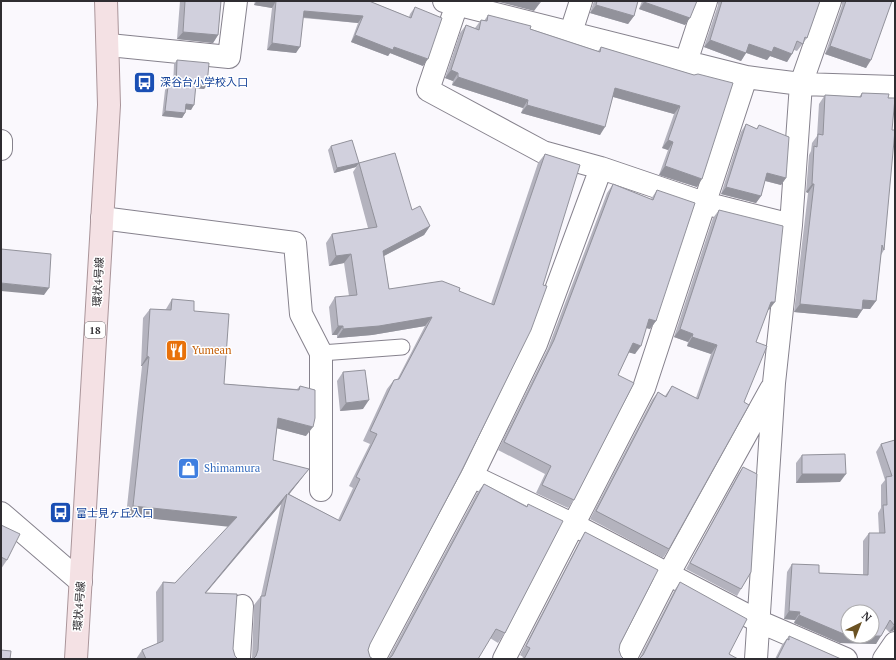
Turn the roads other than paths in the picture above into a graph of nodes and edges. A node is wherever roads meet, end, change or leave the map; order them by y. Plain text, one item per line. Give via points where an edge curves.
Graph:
1 (106, 1) edge
2 (236, 1) edge
3 (581, 1) edge
4 (706, 1) edge
5 (830, 1) edge
6 (453, 2) edge
7 (571, 32) junction
8 (108, 45) junction
9 (686, 62) junction
10 (746, 77) junction
11 (801, 84) junction
12 (895, 87) edge
13 (1, 141) edge
14 (1, 149) edge
15 (601, 168) junction
16 (704, 203) junction
17 (102, 218) junction
18 (791, 225) junction
19 (402, 347) dead end
20 (321, 353) junction
21 (774, 383) junction
22 (472, 476) junction
23 (321, 490) dead end
24 (1, 512) edge
25 (574, 525) junction
26 (668, 575) junction
27 (81, 582) junction
28 (242, 606) dead end
29 (758, 621) junction
30 (895, 643) edge
31 (76, 659) edge
32 (239, 659) edge
33 (374, 659) edge
34 (504, 659) edge
35 (625, 659) edge
36 (756, 659) edge
37 (846, 659) edge
38 (884, 659) edge

1 - 8 main road, 環状4号線 / 18
2 - 8 street via 229,57
3 - 7 street
4 - 9 street
5 - 11 street
6 - 7 street
6 - 15 street via 428,90 543,152
7 - 9 street
8 - 17 main road, 環状4号線 / 18 via 109,105
9 - 10 street
10 - 11 street
10 - 16 street
11 - 12 street
11 - 18 street
13 - 14 street
15 - 16 street
15 - 22 street via 536,344
16 - 18 street
16 - 25 street via 644,388
17 - 20 street via 295,243 301,314
17 - 27 main road, 環状4号線 / 18
18 - 21 street
19 - 20 lane
20 - 23 street
21 - 26 street
21 - 29 street
22 - 25 street
22 - 33 street
24 - 27 street
25 - 26 street
25 - 34 street
26 - 29 street
26 - 35 street
27 - 31 main road, 環状4号線 / 18
28 - 32 street
29 - 36 street
29 - 37 street
30 - 38 street

